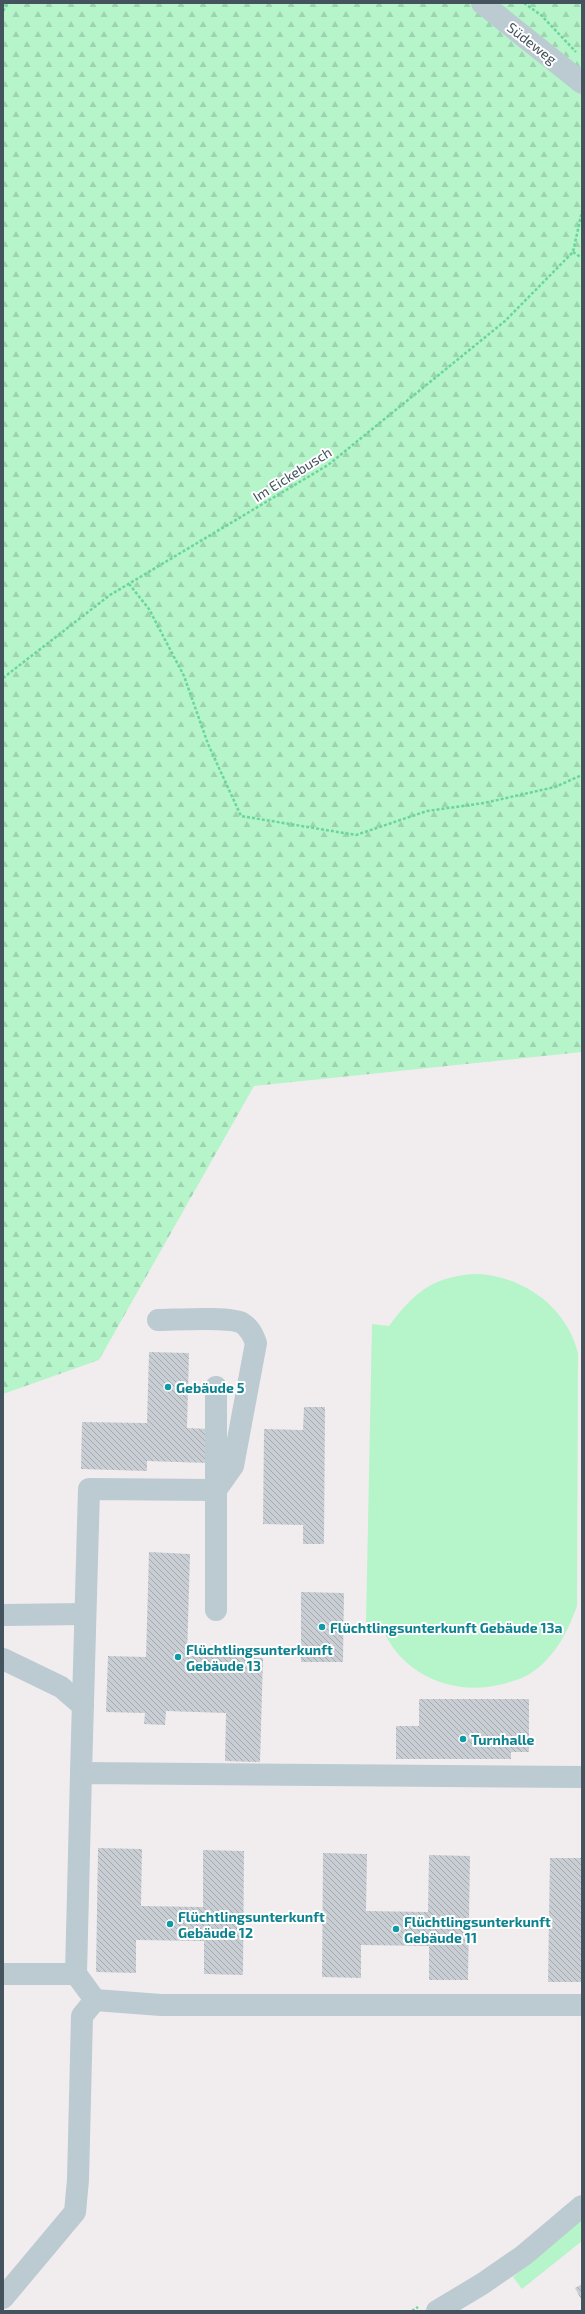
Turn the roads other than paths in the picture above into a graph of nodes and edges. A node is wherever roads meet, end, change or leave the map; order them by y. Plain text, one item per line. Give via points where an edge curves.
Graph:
1 (482, 3) edge
2 (582, 82) edge
3 (158, 1320) dead end
4 (216, 1387) dead end
5 (216, 1490) junction
6 (216, 1610) dead end
7 (85, 1614) junction
8 (3, 1615) edge
9 (3, 1659) edge
10 (83, 1706) junction
11 (81, 1773) junction
12 (582, 1777) edge
13 (3, 1974) edge
14 (76, 1974) junction
15 (95, 2000) junction
16 (582, 2005) edge
17 (582, 2206) edge
18 (3, 2298) edge
19 (437, 2311) edge

1 - 2 street, Südeweg
3 - 5 street via 228,1320 241,1323 251,1332 256,1343 233,1466
4 - 5 street
5 - 6 street
5 - 7 street via 88,1489
7 - 8 street
7 - 10 street
9 - 10 street via 61,1687
10 - 11 street
11 - 12 street
11 - 14 street
13 - 14 street
14 - 15 street
15 - 16 street via 161,2005
15 - 18 street via 82,2016 75,2212
17 - 19 street via 524,2255

